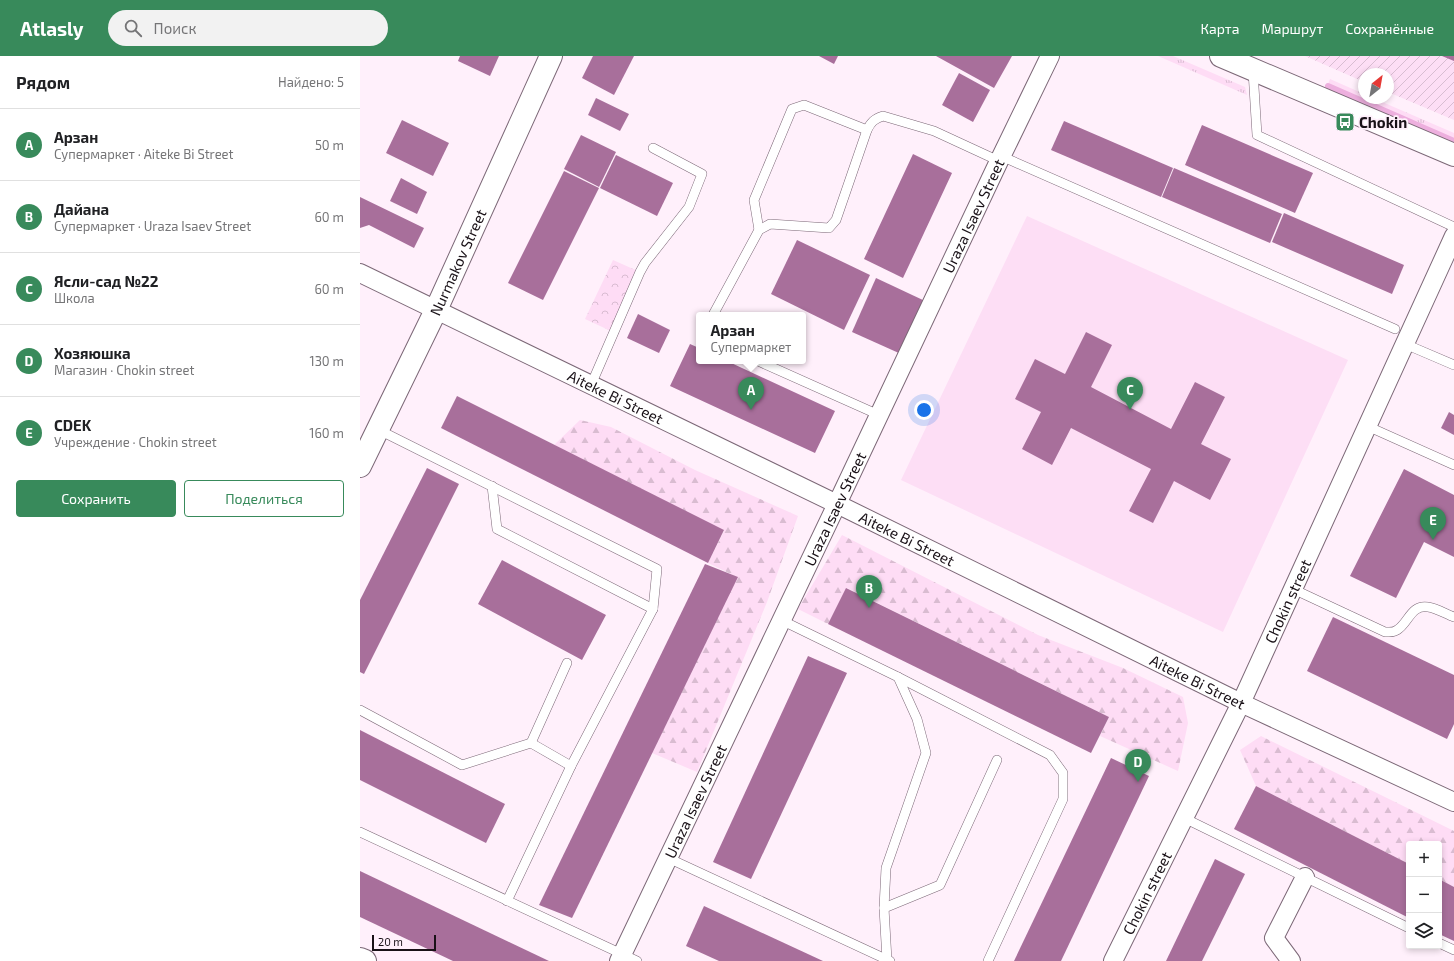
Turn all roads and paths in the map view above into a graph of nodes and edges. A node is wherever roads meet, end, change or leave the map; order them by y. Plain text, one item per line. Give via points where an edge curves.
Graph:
1 (551, 56) edge
2 (1050, 56) edge
3 (1221, 56) edge
4 (1253, 69) junction
5 (867, 130) junction
6 (653, 148) dead end
7 (1454, 154) edge
8 (1000, 159) junction
9 (1454, 227) edge
10 (759, 230) junction
11 (1454, 236) edge
12 (360, 273) edge
13 (436, 310) junction
14 (716, 312) edge
15 (1395, 329) dead end
16 (1405, 344) junction
17 (765, 364) edge
18 (1454, 365) edge
19 (591, 385) junction
20 (879, 415) junction
21 (1367, 426) junction
22 (379, 430) junction
23 (1454, 465) edge
24 (360, 466) edge
25 (492, 486) junction
26 (837, 504) junction
27 (1293, 588) junction
28 (653, 609) junction
29 (1454, 617) edge
30 (781, 620) junction
31 (568, 663) dead end
32 (898, 677) junction
33 (1241, 703) junction
34 (360, 710) edge
35 (531, 743) junction
36 (997, 760) dead end
37 (571, 766) junction
38 (1454, 802) edge
39 (1184, 818) junction
40 (360, 832) edge
41 (668, 858) junction
42 (1305, 877) junction
43 (507, 901) junction
44 (884, 908) junction
45 (1406, 927) edge
46 (1442, 944) edge
47 (1454, 950) edge
48 (626, 958) edge
49 (360, 959) edge
50 (888, 960) edge
51 (365, 961) edge
52 (988, 961) edge
53 (1113, 961) edge
54 (1291, 961) edge

1 - 13 street, Nurmakov Street
2 - 8 street, Uraza Isaev Street
3 - 4 street
4 - 7 street
4 - 9 lane via 1257,135
5 - 8 lane via 875,118 883,116 934,131
5 - 10 lane via 836,220 829,228 770,224
5 - 10 lane via 804,105 792,109 754,200
6 - 19 lane via 702,174 689,207 643,268
8 - 15 lane
8 - 20 street, Uraza Isaev Street
10 - 14 lane
11 - 16 street, Chokin street
12 - 13 street, Aiteke Bi Street
13 - 19 street, Aiteke Bi Street
13 - 22 street, Nurmakov Street
16 - 18 lane
16 - 21 street, Chokin street
17 - 20 lane
19 - 26 street, Aiteke Bi Street
20 - 26 street, Uraza Isaev Street
21 - 23 lane
21 - 27 street, Chokin street
22 - 24 street, Nurmakov Street
22 - 25 lane
25 - 28 lane via 497,529
25 - 28 lane via 657,569
26 - 30 street, Uraza Isaev Street
26 - 33 street, Aiteke Bi Street
27 - 29 lane via 1385,632 1398,630 1410,614 1418,608 1427,606
27 - 33 street, Chokin street
28 - 37 lane
30 - 32 lane
30 - 41 street, Uraza Isaev Street
31 - 35 lane
32 - 44 lane via 917,719 926,753 886,868
32 - 52 lane via 1050,755 1062,773 1063,799
33 - 38 street, Aiteke Bi Street
33 - 39 street, Chokin street
34 - 35 lane via 462,765
35 - 37 lane
36 - 44 lane via 940,885
37 - 43 lane
39 - 42 lane
39 - 53 street, Chokin street
40 - 43 lane
41 - 48 street, Uraza Isaev Street
41 - 50 lane
42 - 45 lane
42 - 54 street via 1274,938
43 - 48 lane
44 - 50 lane
46 - 47 lane
49 - 51 street

